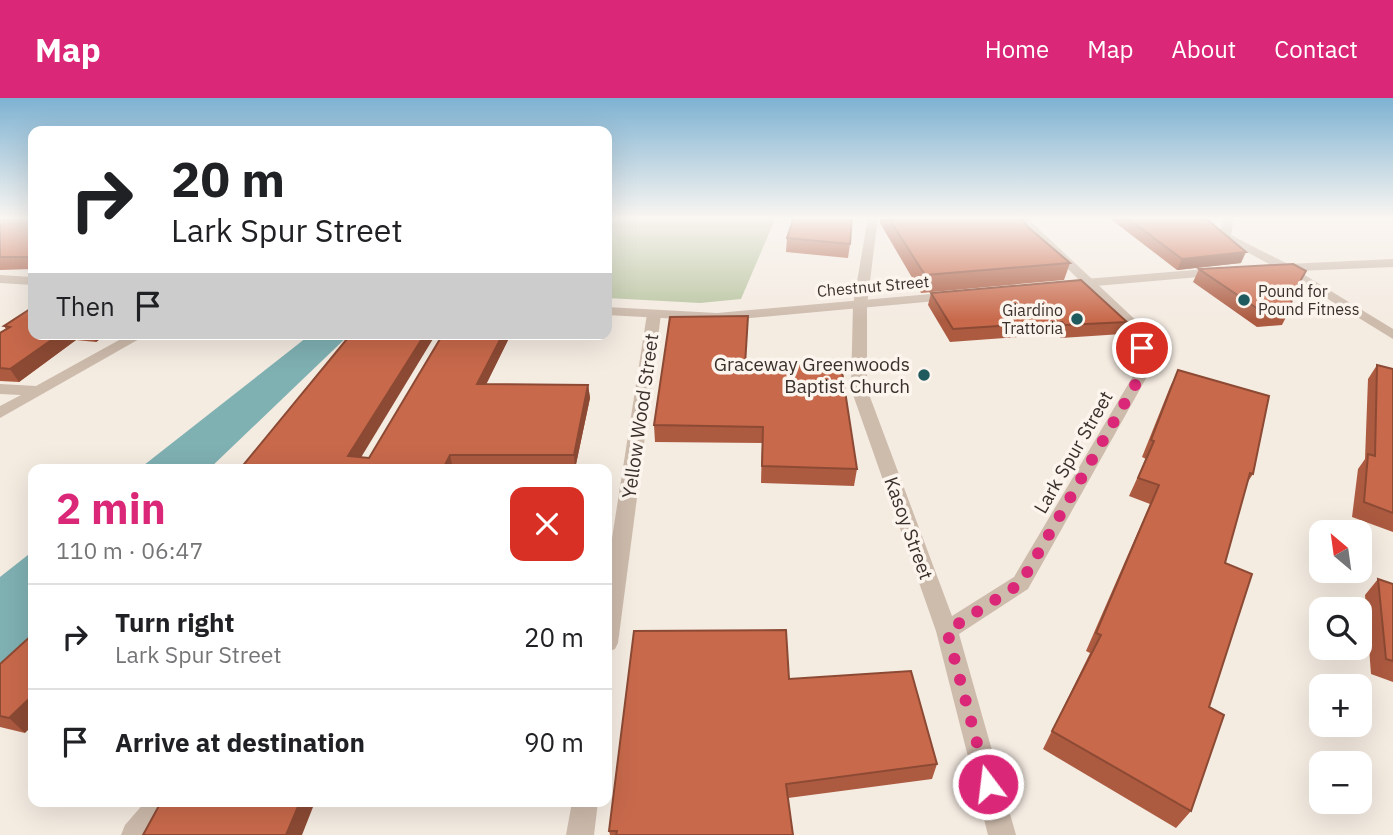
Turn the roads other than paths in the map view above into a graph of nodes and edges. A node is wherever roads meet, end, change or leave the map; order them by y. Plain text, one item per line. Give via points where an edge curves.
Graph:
1 (868, 251) edge
2 (1055, 251) edge
3 (1254, 251) edge
4 (1393, 263) edge
5 (1285, 267) junction
6 (1258, 269) edge
7 (1232, 271) edge
8 (0, 279) edge
9 (28, 281) edge
10 (1087, 283) junction
11 (1047, 287) edge
12 (967, 295) edge
13 (860, 305) junction
14 (612, 311) edge
15 (654, 314) junction
16 (1393, 335) edge
17 (130, 340) edge
18 (0, 389) edge
19 (37, 391) junction
20 (0, 413) edge
21 (612, 608) edge
22 (947, 631) junction
23 (157, 807) edge
24 (584, 807) edge
25 (135, 835) edge
26 (580, 835) edge
27 (1002, 835) edge

1 - 13 street, Kasoy Street
2 - 10 street, Lark Spur Street
3 - 5 street
4 - 5 street
5 - 6 street
5 - 16 street
7 - 10 street
8 - 9 street
10 - 11 street
10 - 22 street, Lark Spur Street via 1138,330 1146,366 1021,583
12 - 13 street, Chestnut Street
13 - 15 street, Chestnut Street via 717,317
13 - 22 street, Kasoy Street via 859,389
14 - 15 street, Chestnut Street
15 - 21 street, Yellow Wood Street
17 - 19 street
18 - 19 street
19 - 20 street
22 - 27 street, Kasoy Street
23 - 25 street
24 - 26 street

